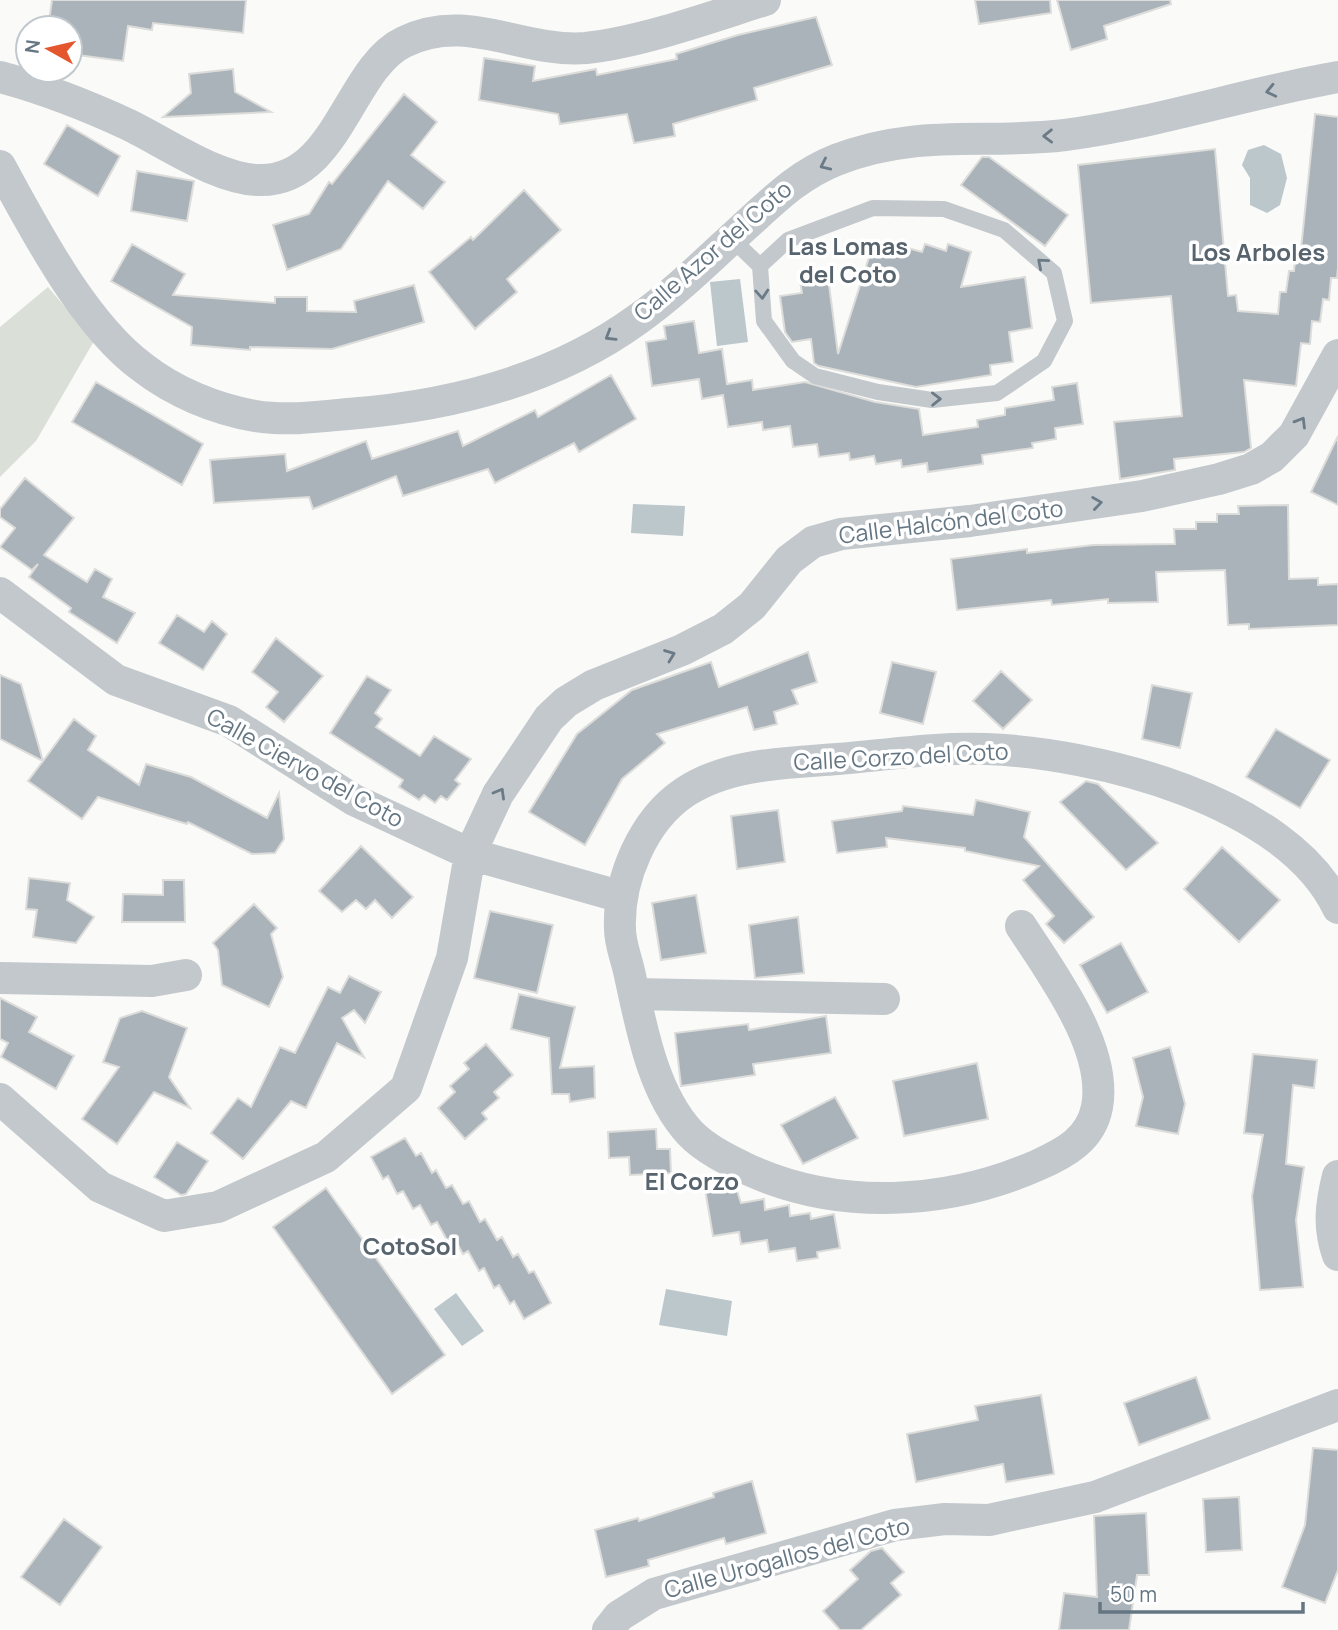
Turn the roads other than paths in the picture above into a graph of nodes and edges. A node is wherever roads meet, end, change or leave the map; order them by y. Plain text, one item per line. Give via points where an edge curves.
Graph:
1 (765, 0) edge
2 (1338, 77) edge
3 (0, 78) edge
4 (0, 166) edge
5 (732, 238) junction
6 (761, 266) junction
7 (1338, 355) edge
8 (0, 593) edge
9 (470, 854) junction
10 (622, 897) junction
11 (1338, 908) edge
12 (1021, 926) dead end
13 (186, 975) dead end
14 (0, 978) edge
15 (634, 994) junction
16 (884, 999) dead end
17 (0, 1099) edge
18 (1338, 1176) edge
19 (1338, 1255) edge
20 (1338, 1405) edge
21 (608, 1630) edge

1 - 3 street via 583,48 445,29 422,33 398,45 376,68 319,152 283,178 233,176 88,106
2 -> 5 street, Calle Azor del Coto via 1103,129 881,144 797,178
5 -> 4 street, Calle Azor del Coto via 639,319 523,382 454,401 371,412 256,416 173,389 112,339 37,233
5 - 6 lane
6 -> 6 lane via 764,321 793,361 815,376 878,392 932,400 997,393 1044,361 1065,321 1054,273 1004,230 944,209 873,208 788,240
9 -> 7 street, Calle Halcón del Coto via 498,794 549,718 566,702 594,685 723,629 752,606 789,560 813,542 841,534 1142,496 1251,469 1272,457 1294,435
8 - 9 street, Calle Ciervo del Coto via 116,680 229,721 354,800
9 - 10 street, Calle Ciervo del Coto
9 - 17 street, Calle Halcón del Coto via 452,958 406,1088 326,1157 218,1207 164,1216 100,1187
10 - 11 street, Calle Corzo del Coto via 632,859 656,820 685,792 728,773 769,765 981,748 1104,764 1176,786 1250,821 1295,853 1330,892
10 - 15 street, Calle Corzo del Coto via 620,930
12 - 15 street, Calle Corzo del Coto via 1094,1055 1100,1083 1097,1112 1083,1137 1066,1152 981,1186 930,1196 887,1199 776,1182 732,1162 692,1136 667,1101
13 - 14 street via 152,982
15 - 16 street
18 - 19 street via 1330,1209
20 - 21 street, Calle Urogallos del Coto via 1095,1497 989,1520 895,1525 654,1594 619,1616

